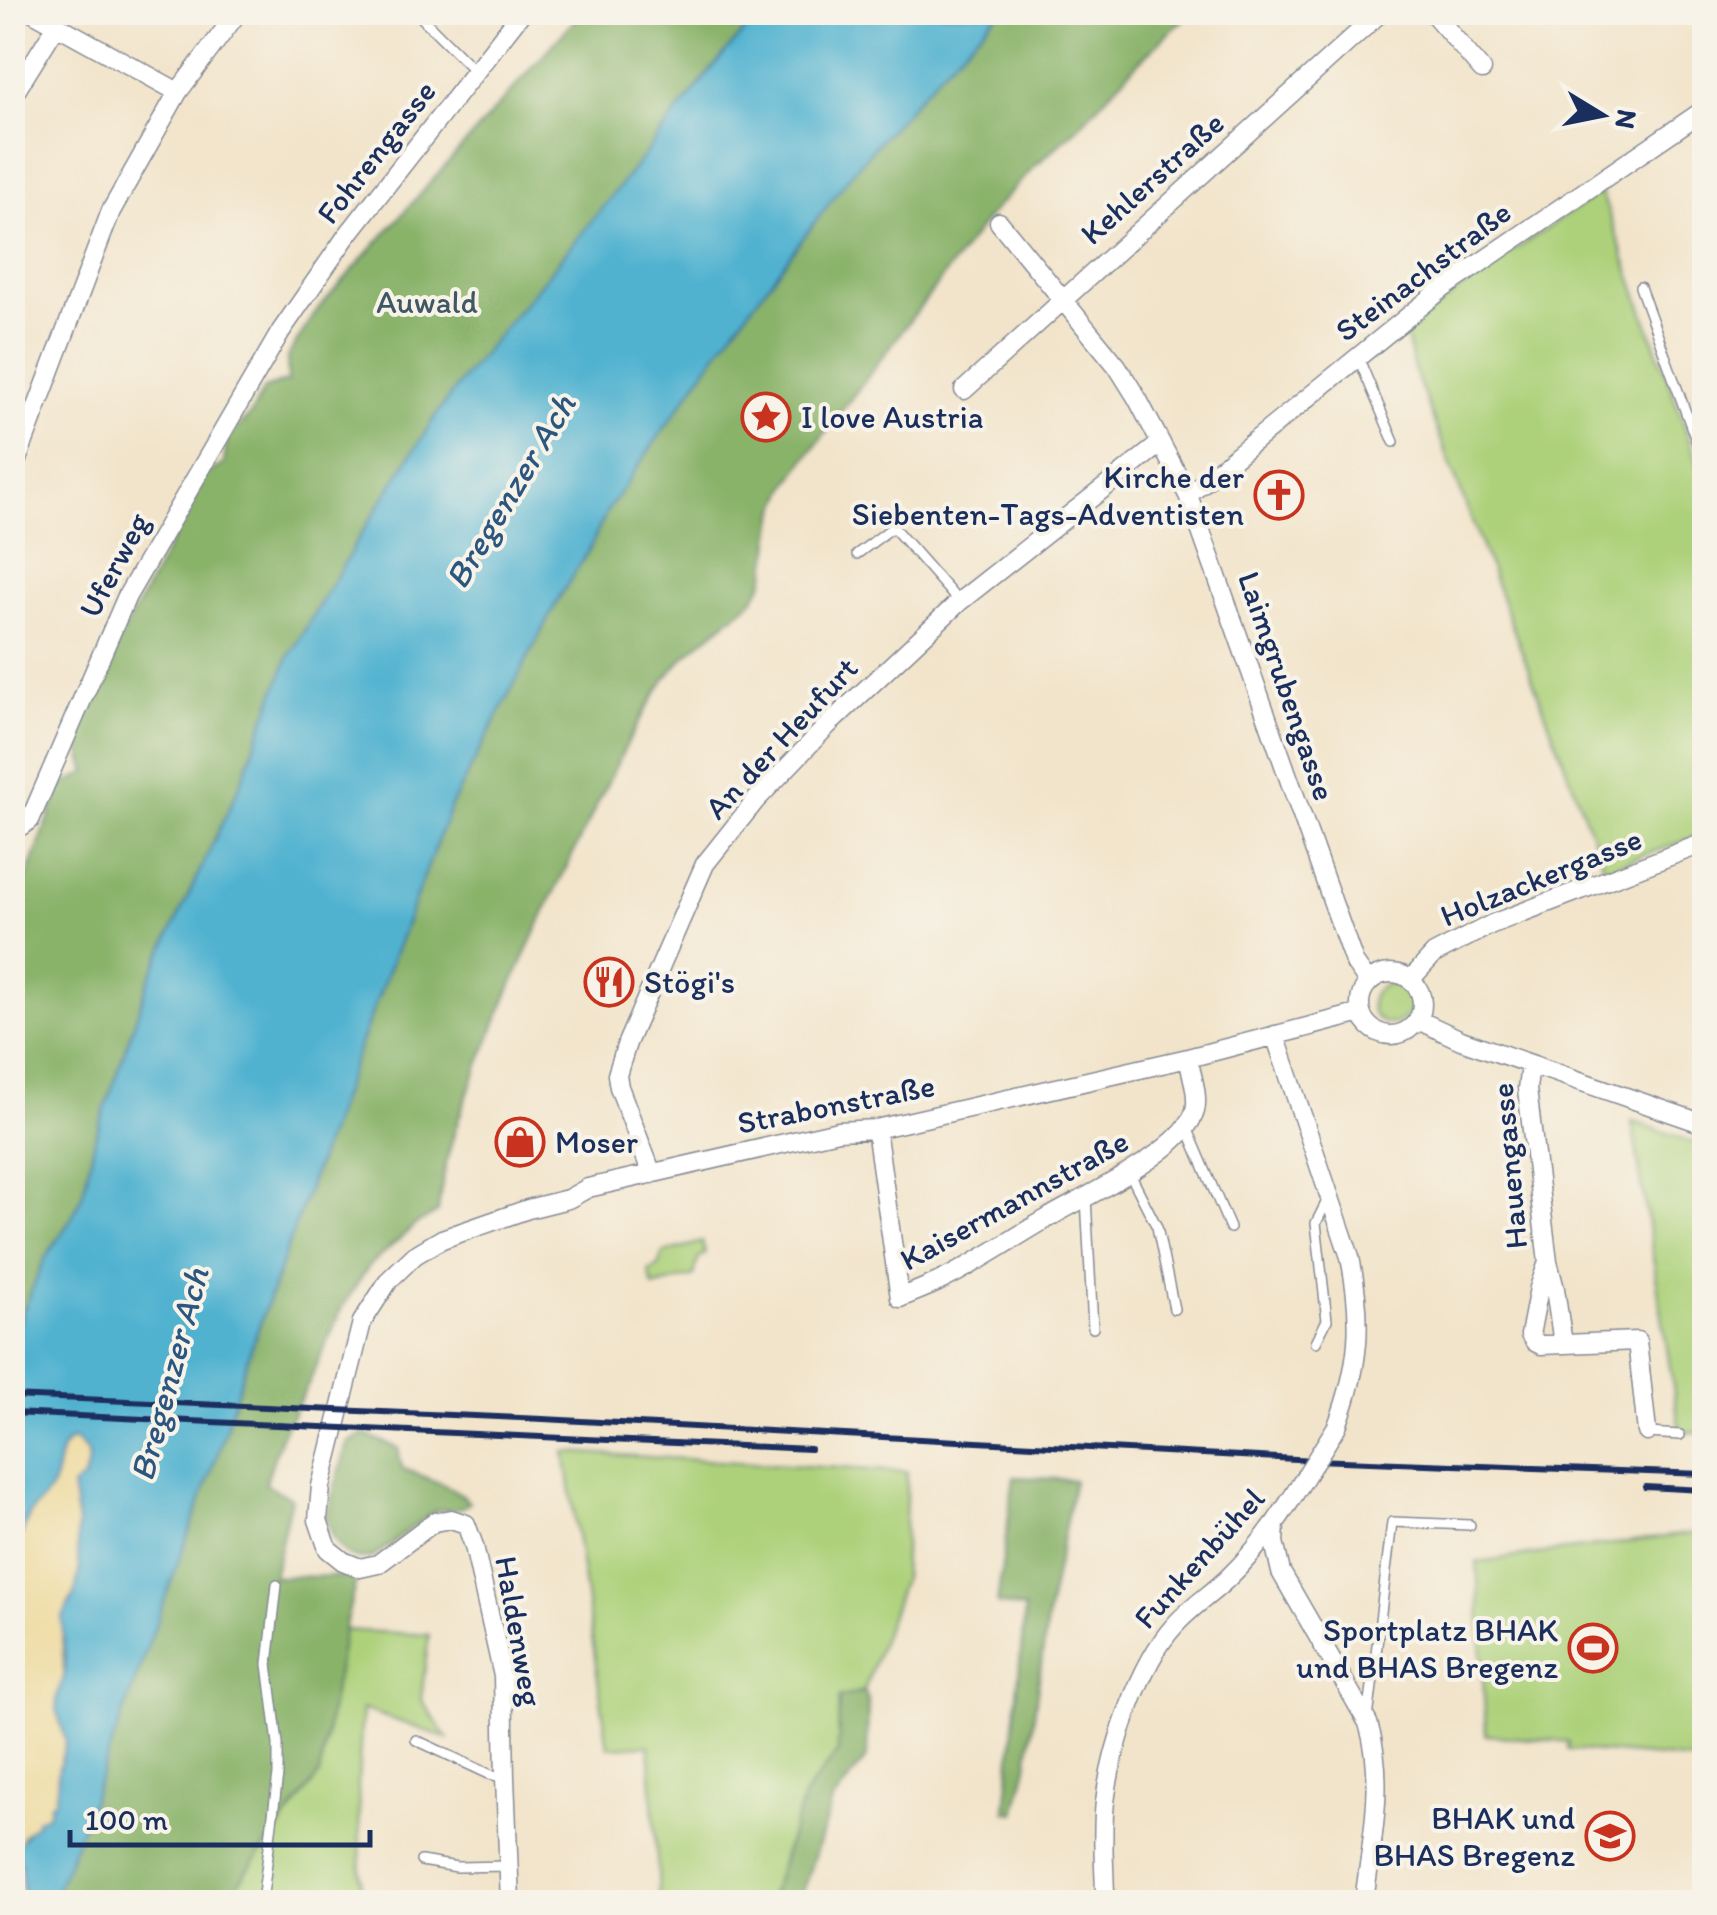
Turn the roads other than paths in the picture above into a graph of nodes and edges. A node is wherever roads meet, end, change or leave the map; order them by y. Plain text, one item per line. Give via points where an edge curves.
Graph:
1 (32, 12) edge
2 (238, 12) edge
3 (416, 12) edge
4 (522, 12) edge
5 (1381, 12) edge
6 (1432, 12) edge
7 (56, 26) junction
8 (1482, 70) dead end
9 (476, 72) junction
10 (178, 92) junction
11 (12, 97) edge
12 (1704, 110) edge
13 (999, 222) dead end
14 (1640, 288) dead end
15 (1063, 300) junction
16 (282, 331) joint
17 (1358, 356) junction
18 (964, 390) dead end
19 (1394, 442) dead end
20 (1160, 444) junction
21 (1704, 462) edge
22 (12, 473) edge
23 (1188, 495) junction
24 (857, 554) dead end
25 (959, 602) junction
26 (12, 824) edge
27 (1704, 843) edge
28 (1410, 980) junction
29 (1368, 982) junction
30 (1361, 1013) junction
31 (1418, 1020) junction
32 (1274, 1036) junction
33 (1188, 1058) junction
34 (1530, 1064) junction
35 (1704, 1124) edge
36 (1186, 1125) junction
37 (876, 1130) junction
38 (652, 1174) junction
39 (1130, 1174) junction
40 (1330, 1196) junction
41 (1086, 1198) junction
42 (1230, 1228) dead end
43 (1548, 1262) junction
44 (1174, 1310) dead end
45 (362, 1322) joint
46 (1093, 1328) dead end
47 (1316, 1342) dead end
48 (1564, 1344) junction
49 (1647, 1432) joint
50 (1680, 1435) dead end
51 (1276, 1523) junction
52 (1470, 1525) dead end
53 (276, 1585) dead end
54 (1368, 1723) junction
55 (416, 1740) dead end
56 (504, 1778) junction
57 (421, 1861) dead end
58 (509, 1866) junction
59 (262, 1902) edge
60 (510, 1902) edge
61 (1105, 1902) edge
62 (1364, 1902) edge

1 - 7 street
2 - 10 street
3 - 9 lane
4 - 9 street, Fohrengasse
5 - 15 street, Kehlerstraße
6 - 8 street
7 - 10 street
7 - 11 street
9 - 16 street, Fohrengasse via 346,237
10 - 22 street via 111,211
12 - 17 street, Steinachstraße via 1442,289
13 - 15 street, Laimgrubengasse
14 - 21 lane
15 - 18 street, Kehlerstraße
15 - 20 street, Laimgrubengasse via 1116,366
16 - 26 street, Uferweg via 127,596 30,820
17 - 19 lane
17 - 23 street, Steinachstraße
20 - 23 street, Laimgrubengasse
20 - 25 street, An der Heufurt
23 - 29 street, Laimgrubengasse via 1354,962
24 - 25 lane via 893,527
25 - 38 street, An der Heufurt via 828,725 705,864 617,1075
27 - 28 street, Holzackergasse via 1492,924 1434,954
28 - 29 street via 1384,974
28 - 31 street via 1422,1004
29 - 30 street
30 - 31 street via 1385,1035 1404,1033
30 - 32 street, Strabonstraße
31 - 34 street
32 - 33 street, Strabonstraße
32 - 40 street, Funkenbühel
33 - 36 street via 1195,1110
33 - 37 street, Strabonstraße
34 - 35 street
34 - 43 street, Hauengasse via 1527,1089
36 - 39 street, Kaisermannstraße
36 - 42 lane
37 - 38 street, Strabonstraße via 838,1131
37 - 41 street, Kaisermannstraße via 900,1298
38 - 45 street, Strabonstraße via 588,1188 442,1239 389,1280
39 - 41 street, Kaisermannstraße
39 - 44 lane via 1157,1227
40 - 47 lane via 1316,1223 1327,1320
40 - 51 street, Funkenbühel, bridge via 1356,1286 1355,1372 1337,1426
41 - 46 lane
43 - 48 street, Hauengasse
43 - 48 street, Hauengasse via 1530,1335 1541,1346
45 - 56 street, Haldenweg via 318,1520 328,1549 360,1568 378,1564 434,1522 466,1524 503,1676
48 - 49 street via 1636,1341
49 - 50 lane
51 - 54 street via 1281,1572
51 - 61 street, Funkenbühel via 1176,1623 1144,1671 1106,1792
52 - 54 lane via 1392,1522
53 - 59 lane via 268,1664 278,1775
54 - 62 street via 1377,1777
55 - 56 lane
56 - 58 street, Haldenweg
57 - 58 lane
58 - 60 street, Haldenweg

